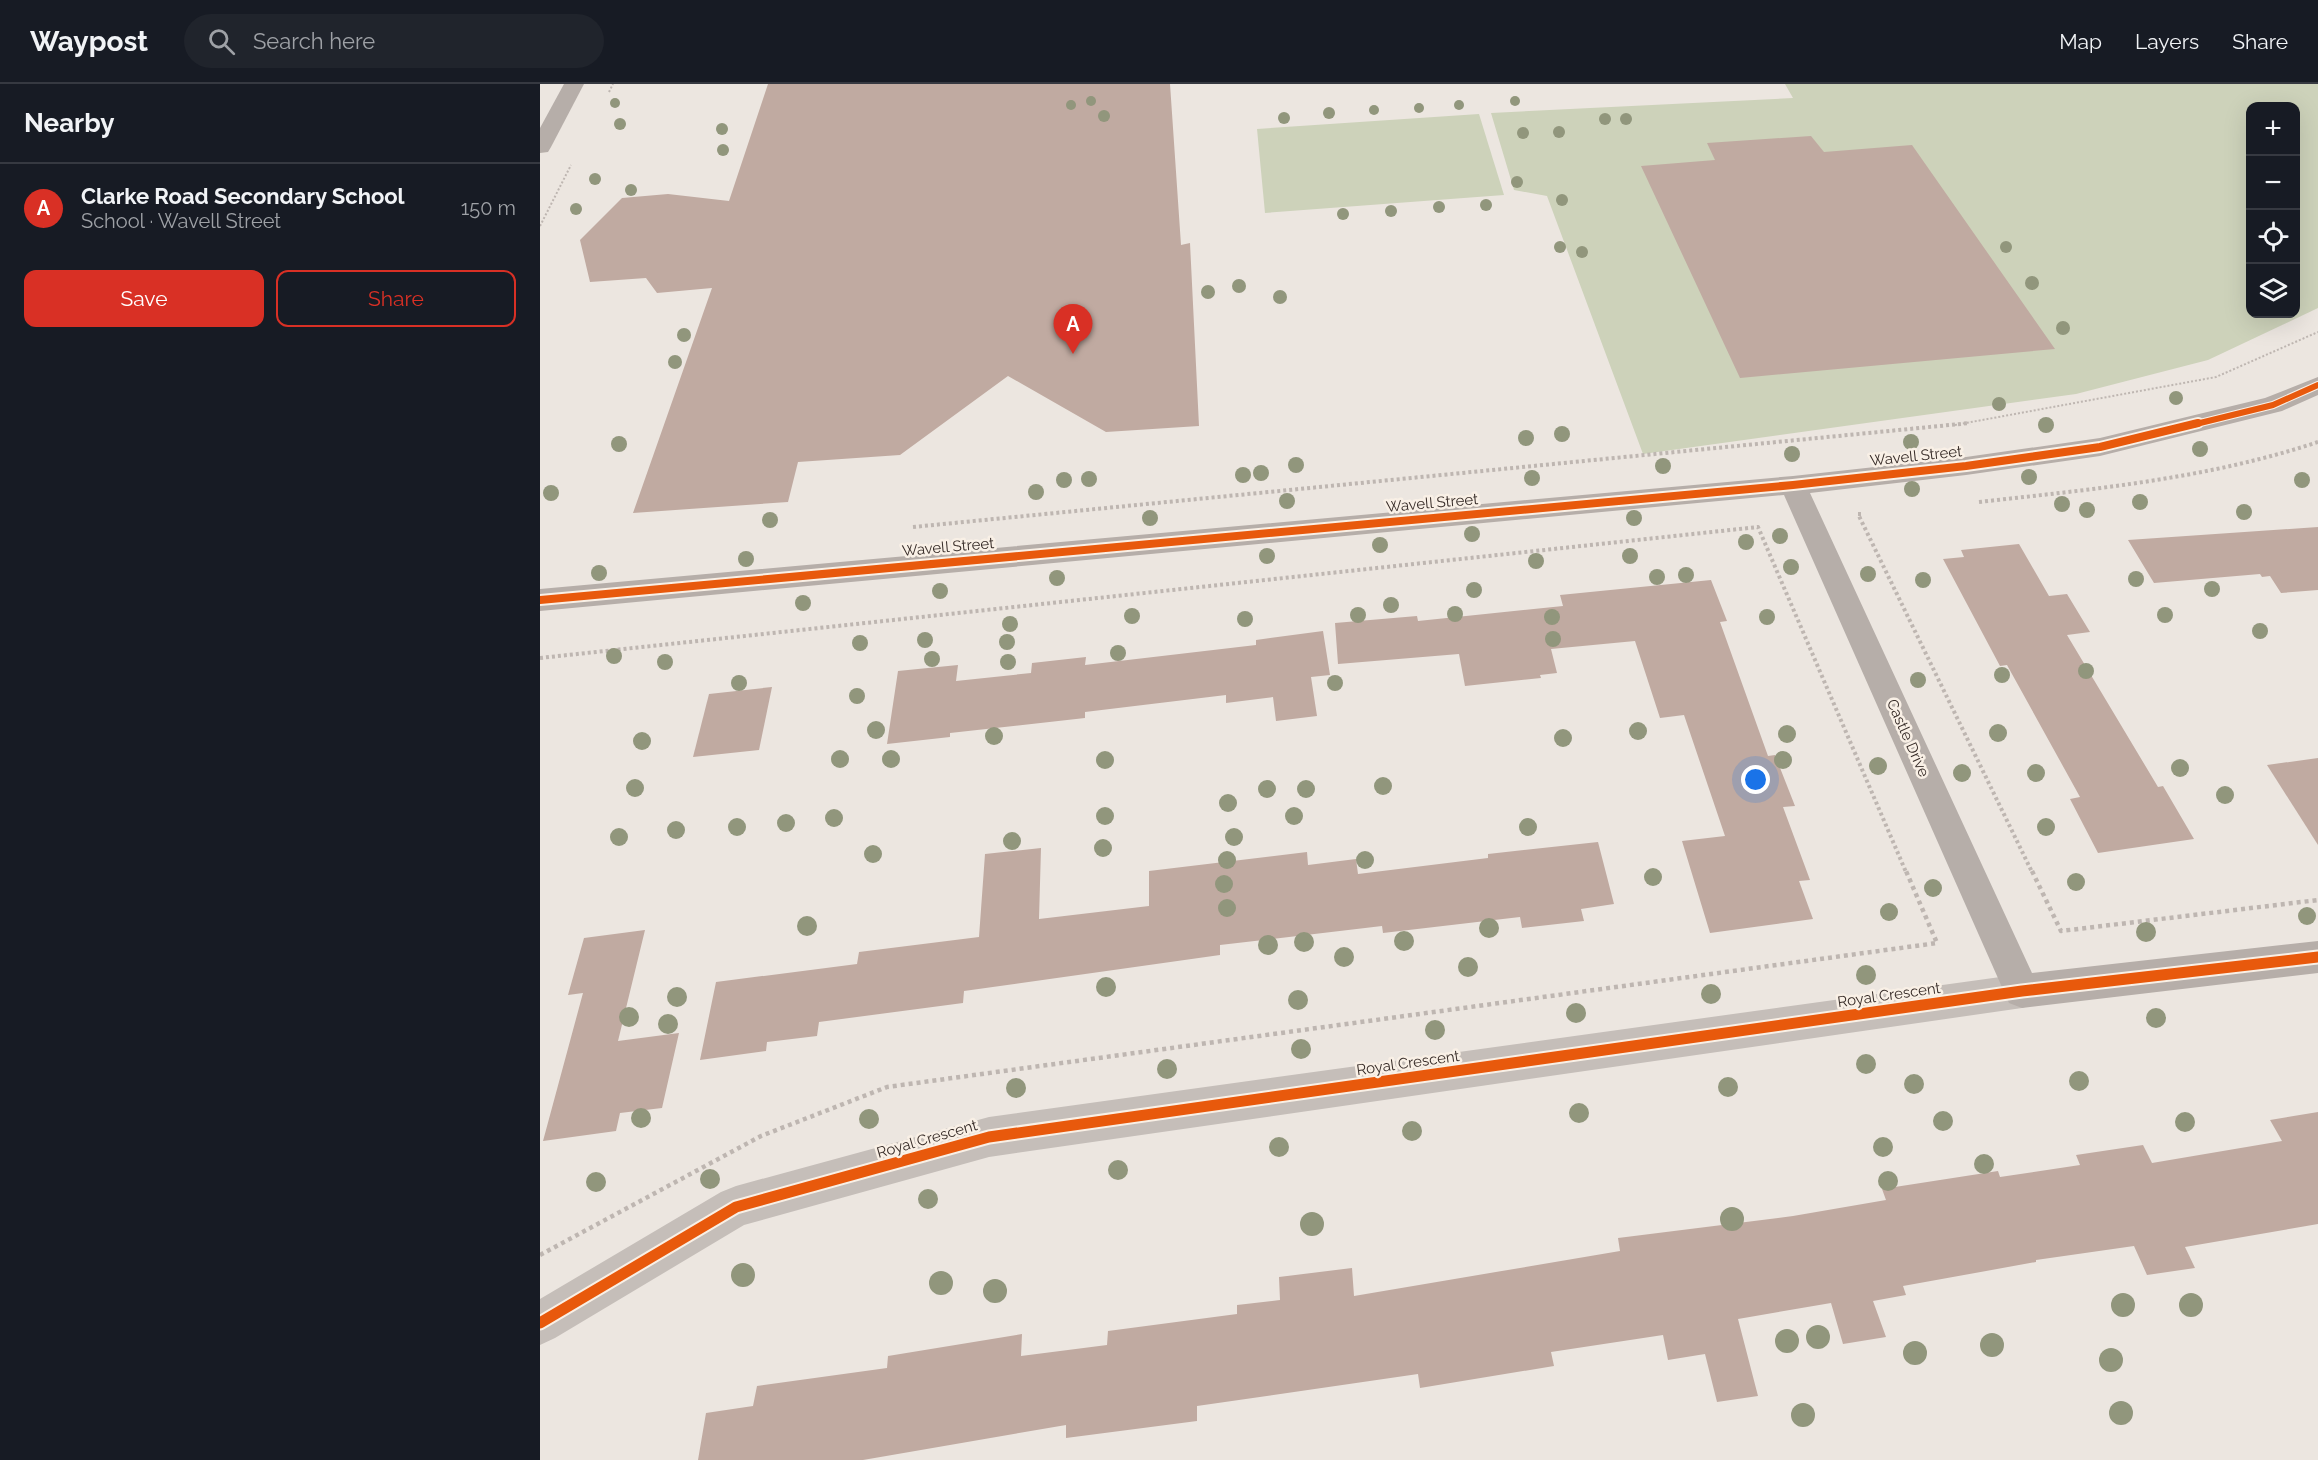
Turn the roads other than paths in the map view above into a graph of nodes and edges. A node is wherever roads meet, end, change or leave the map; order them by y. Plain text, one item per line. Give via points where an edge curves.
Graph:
1 (574, 84) edge
2 (540, 147) edge
3 (2318, 385) edge
4 (1793, 485) junction
5 (540, 600) edge
6 (2318, 957) edge
7 (2022, 991) junction
8 (540, 1323) edge

1 - 2 street
3 - 4 street, Wavell Street via 2273,405 2100,447
4 - 5 street, Wavell Street
4 - 7 street, Castle Drive
6 - 7 street, Royal Crescent
7 - 8 street, Royal Crescent via 989,1137 736,1207

